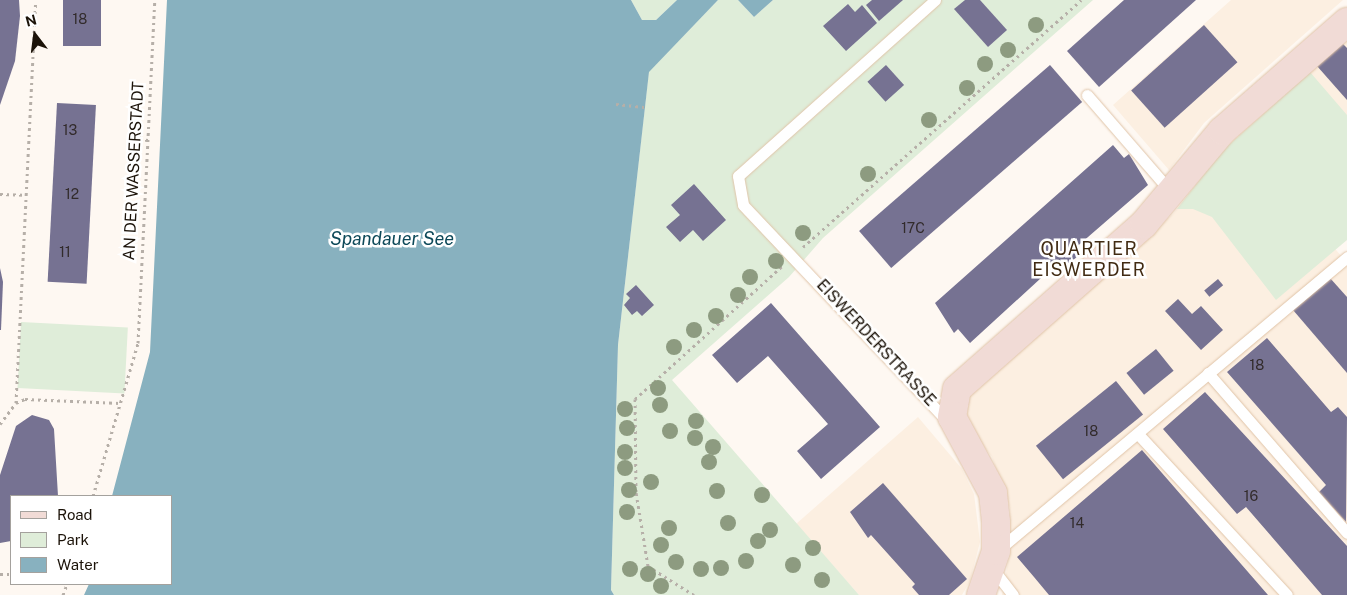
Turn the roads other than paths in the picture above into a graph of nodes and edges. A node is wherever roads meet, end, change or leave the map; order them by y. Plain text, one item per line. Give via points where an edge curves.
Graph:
1 (935, 0) edge
2 (1347, 22) edge
3 (1088, 95) dead end
4 (1173, 194) junction
5 (1347, 257) edge
6 (1208, 373) junction
7 (957, 432) junction
8 (1138, 434) junction
9 (1347, 533) edge
10 (994, 560) junction
11 (982, 595) edge
12 (1013, 595) edge
13 (1287, 595) edge

1 - 7 lane, EISWERDERSTRASSE via 738,176 743,205 795,255
2 - 4 street, EISWERDERSTRASSE via 1222,131
3 - 4 lane
4 - 7 street, EISWERDERSTRASSE via 968,375 951,404
5 - 6 lane
6 - 8 lane
6 - 9 lane
7 - 10 street, EISWERDERSTRASSE via 993,493
8 - 10 lane
8 - 13 lane
10 - 11 street, EISWERDERSTRASSE
10 - 12 lane

